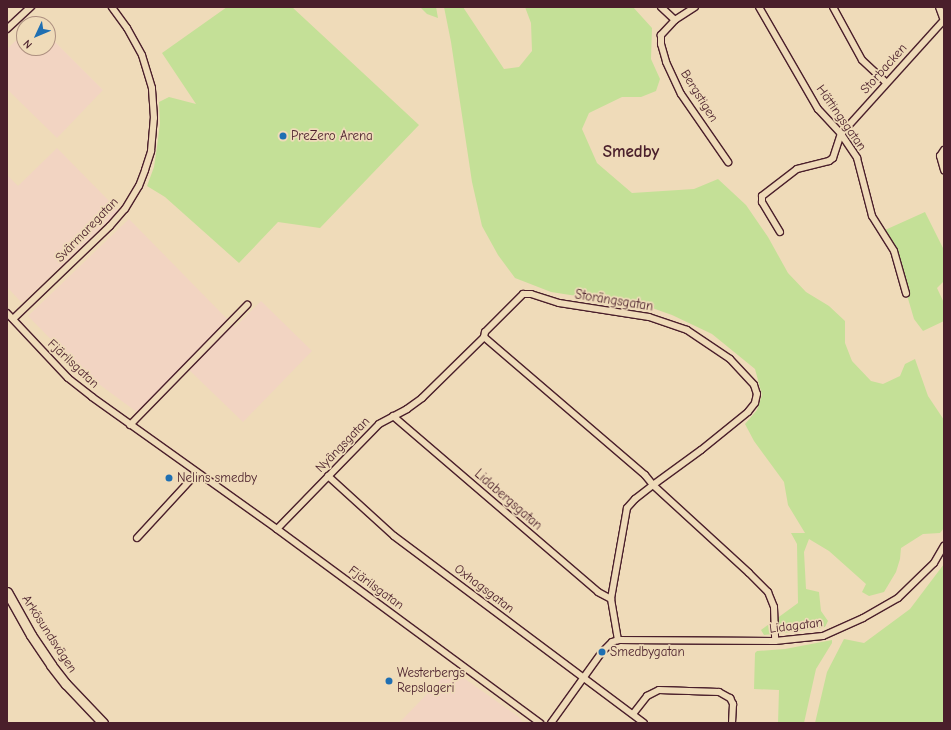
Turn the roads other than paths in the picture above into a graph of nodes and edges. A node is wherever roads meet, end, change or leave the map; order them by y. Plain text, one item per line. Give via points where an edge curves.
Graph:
1 (31, 7) edge
2 (112, 7) edge
3 (661, 7) edge
4 (695, 7) edge
5 (759, 7) edge
6 (833, 7) edge
7 (939, 7) edge
8 (675, 20) junction
9 (944, 20) edge
10 (7, 29) edge
11 (886, 82) junction
12 (841, 134) junction
13 (944, 150) edge
14 (728, 162) dead end
15 (944, 170) edge
16 (780, 232) dead end
17 (906, 293) dead end
18 (247, 305) dead end
19 (10, 318) edge
20 (484, 337) junction
21 (393, 416) junction
22 (130, 424) junction
23 (197, 473) junction
24 (328, 476) junction
25 (653, 485) junction
26 (277, 529) junction
27 (137, 538) dead end
28 (944, 546) edge
29 (7, 592) edge
30 (611, 599) junction
31 (618, 640) junction
32 (775, 641) junction
33 (584, 677) junction
34 (633, 714) junction
35 (103, 723) edge
36 (540, 723) edge
37 (551, 723) edge
38 (644, 723) edge
39 (732, 723) edge

1 - 10 street
2 - 19 street, Svärmaregatan via 142,55 152,88 154,118 145,170 125,209 110,226
3 - 8 street
4 - 8 street, Bergstigen
5 - 12 street, Hättingsgatan via 818,109
6 - 11 street via 862,60
7 - 9 street
8 - 14 street, Bergstigen via 661,35 666,62 681,94
9 - 11 street, Storbacken
11 - 12 street, Storbacken
12 - 16 street via 833,158 797,169 762,196 762,202
12 - 17 street, Hättingsgatan via 857,158 872,216 894,251
13 - 15 street via 940,156
18 - 22 street
19 - 22 street, Fjärilsgatan via 68,378
20 - 21 street, Nyängsgatan via 422,398
20 - 25 street via 645,475
20 - 25 street, Storängsgatan via 485,332 518,298 523,294 531,294 559,303 648,317 687,330 730,359 754,384 756,398 748,412
21 - 24 street, Nyängsgatan via 379,424
21 - 30 street, Lidabergsgatan via 598,592
22 - 23 street, Fjärilsgatan
23 - 26 street, Fjärilsgatan
23 - 27 street
24 - 26 street, Nyängsgatan
24 - 33 street, Oxhagsgatan via 394,536
25 - 30 street via 627,508
25 - 32 street via 768,592 774,607
26 - 36 street, Fjärilsgatan
28 - 32 street, Lidagatan via 934,563 898,598 886,605 823,636
29 - 35 main road, Arkösundsvägen via 51,665
30 - 31 street
31 - 32 street, Lidagatan
31 - 33 street via 606,647
33 - 34 street, Oxhagsgatan
33 - 37 street
34 - 38 street, Oxhagsgatan
34 - 39 street via 647,696 660,690 719,692 730,698 733,704

